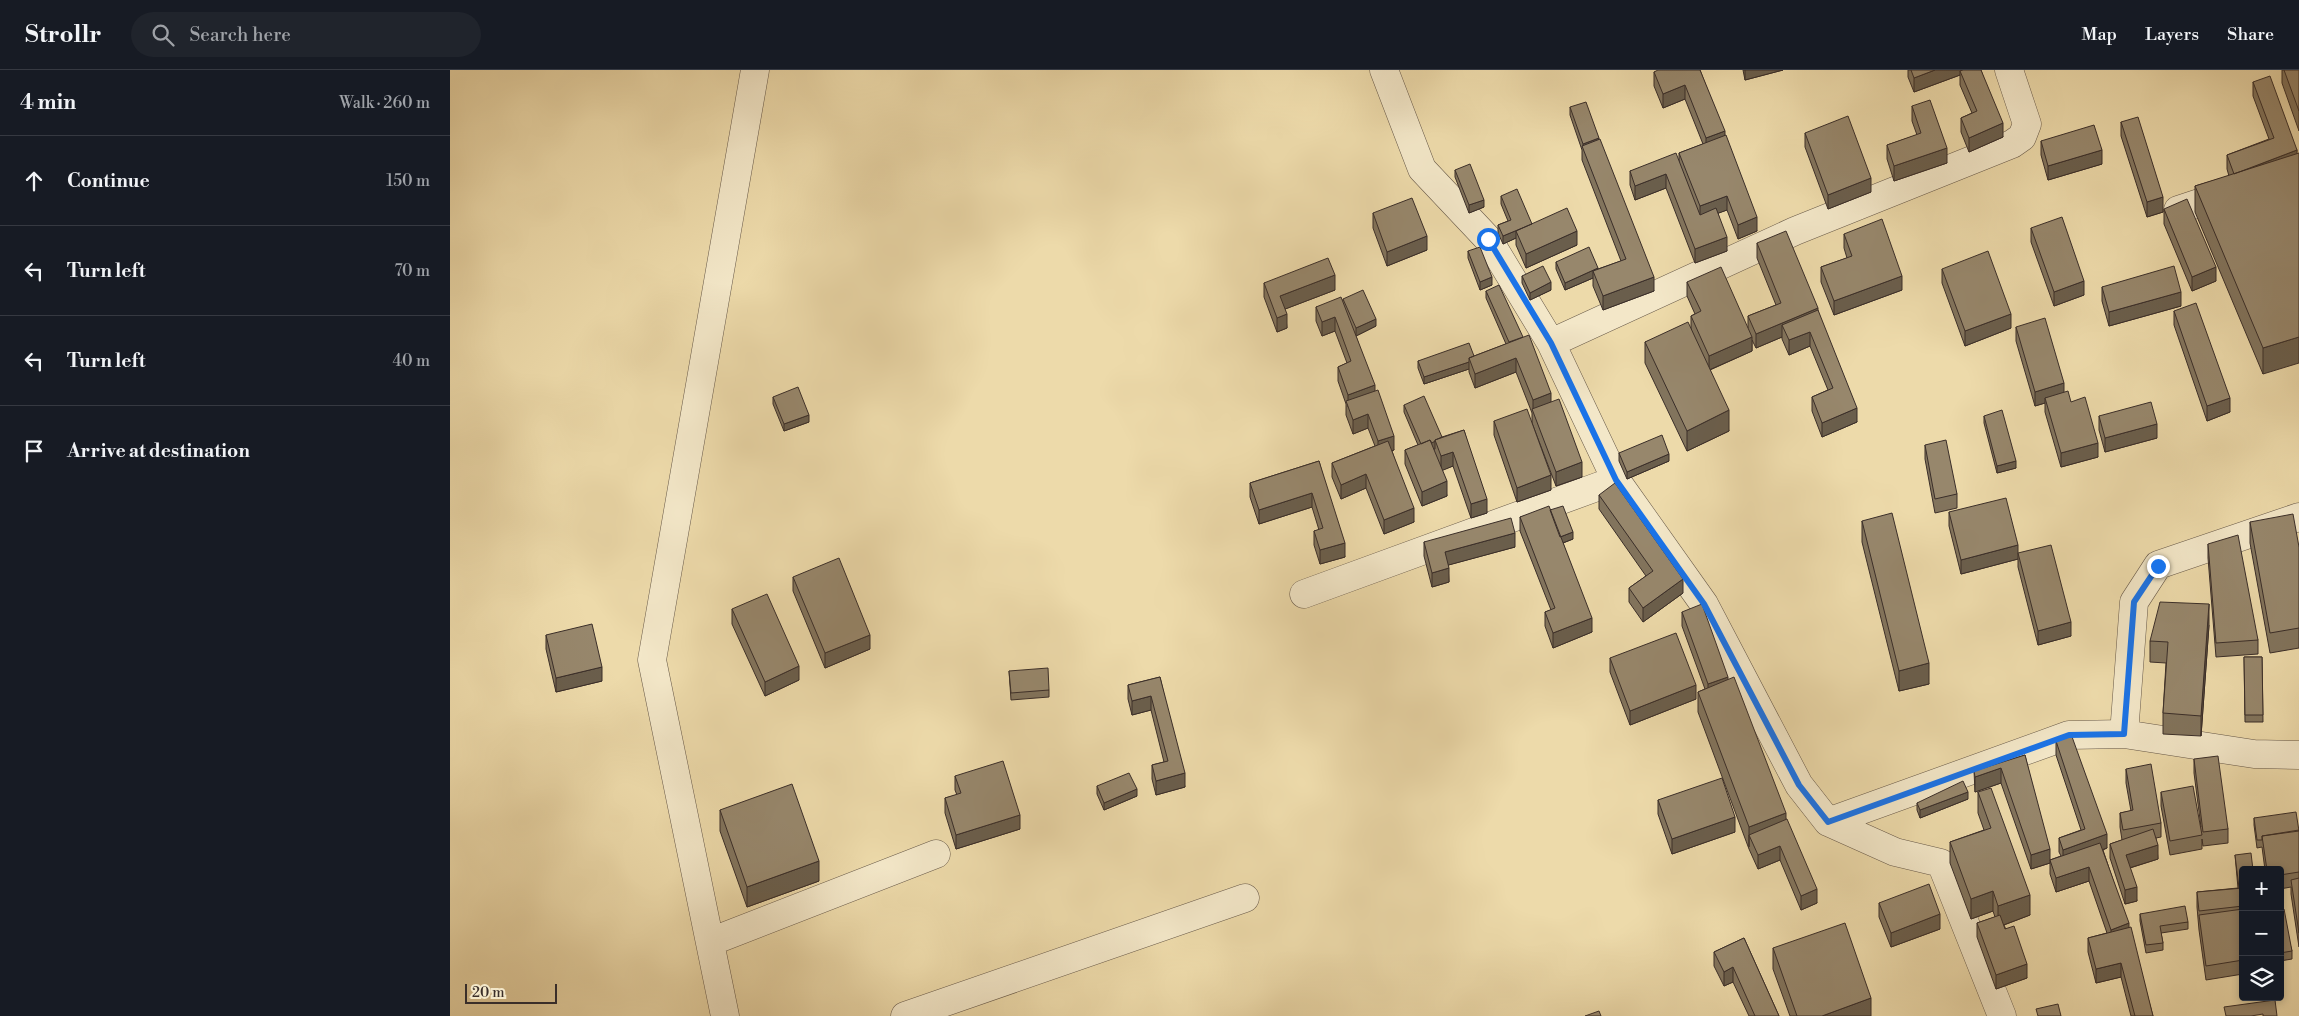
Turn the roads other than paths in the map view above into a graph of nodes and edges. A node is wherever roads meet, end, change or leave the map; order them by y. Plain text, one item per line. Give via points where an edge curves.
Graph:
1 (756, 70) edge
2 (1384, 70) edge
3 (2009, 70) edge
4 (2299, 170) edge
5 (2178, 210) edge
6 (1551, 343) junction
7 (1616, 480) junction
8 (2299, 517) edge
9 (1304, 594) dead end
10 (2124, 734) junction
11 (2299, 755) edge
12 (1828, 822) junction
13 (936, 854) dead end
14 (1245, 898) dead end
15 (710, 942) junction
16 (725, 1016) edge
17 (905, 1016) edge
18 (2002, 1016) edge

1 - 15 street via 652,660
2 - 6 street via 1422,169 1488,239
3 - 6 street via 2027,124 2022,136 2012,144 1795,231
4 - 5 street
6 - 7 street
7 - 9 street
7 - 12 street via 1704,604 1799,785
8 - 10 street via 2158,566 2134,602
10 - 11 street via 2254,754
10 - 12 street via 2069,735
12 - 18 street via 1895,852 1941,863
13 - 15 street
14 - 17 street
15 - 16 street

